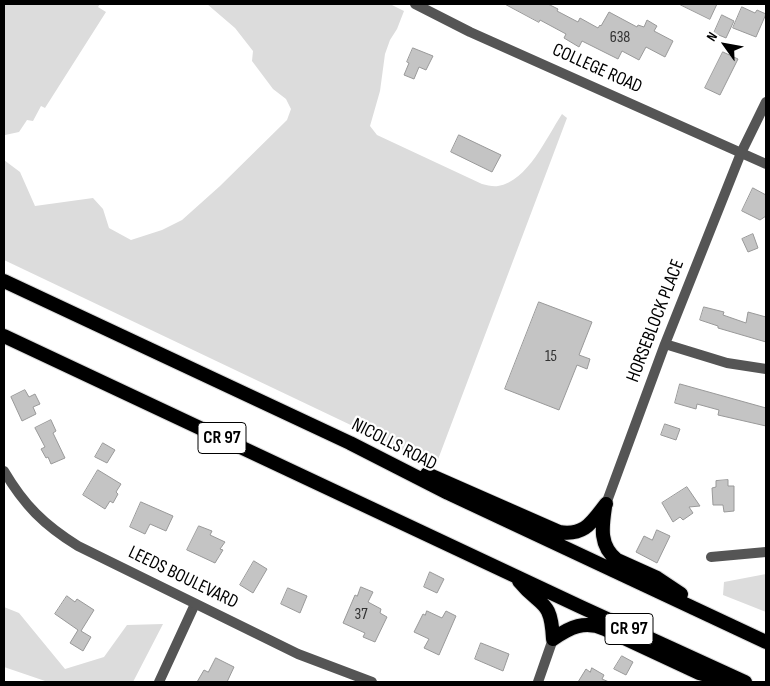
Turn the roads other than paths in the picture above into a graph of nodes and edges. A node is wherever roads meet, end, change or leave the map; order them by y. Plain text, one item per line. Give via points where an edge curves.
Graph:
1 (415, 4) edge
2 (766, 102) edge
3 (741, 153) junction
4 (766, 164) edge
5 (4, 281) edge
6 (4, 336) edge
7 (665, 344) junction
8 (766, 369) edge
9 (350, 443) junction
10 (4, 471) edge
11 (606, 504) junction
12 (766, 552) edge
13 (711, 557) dead end
14 (514, 575) junction
15 (195, 604) junction
16 (719, 620) junction
17 (553, 639) junction
18 (766, 642) edge
19 (159, 682) edge
20 (372, 682) edge
21 (538, 682) edge
22 (733, 682) edge
23 (745, 682) edge

1 - 3 street, COLLEGE ROAD
2 - 3 street, HORSEBLOCK PLACE
3 - 4 street, COLLEGE ROAD
3 - 7 street, HORSEBLOCK PLACE
5 - 9 highway, NICOLLS ROAD / CR 97
6 - 14 highway, CR 97
7 - 8 street via 727,363
7 - 11 street, HORSEBLOCK PLACE
9 - 11 highway via 453,484 559,532 574,533 586,527
9 - 16 highway, NICOLLS ROAD / CR 97 via 448,494
10 - 15 street, LEEDS BOULEVARD via 23,501 63,537
11 - 16 highway via 602,530 605,546 612,557 657,578
12 - 13 street
14 - 17 highway via 547,608 552,620
14 - 23 highway, CR 97
15 - 19 street
15 - 20 street, LEEDS BOULEVARD via 298,654
16 - 18 highway, NICOLLS ROAD / CR 97
17 - 21 street
17 - 22 highway via 572,627 592,624 699,673

